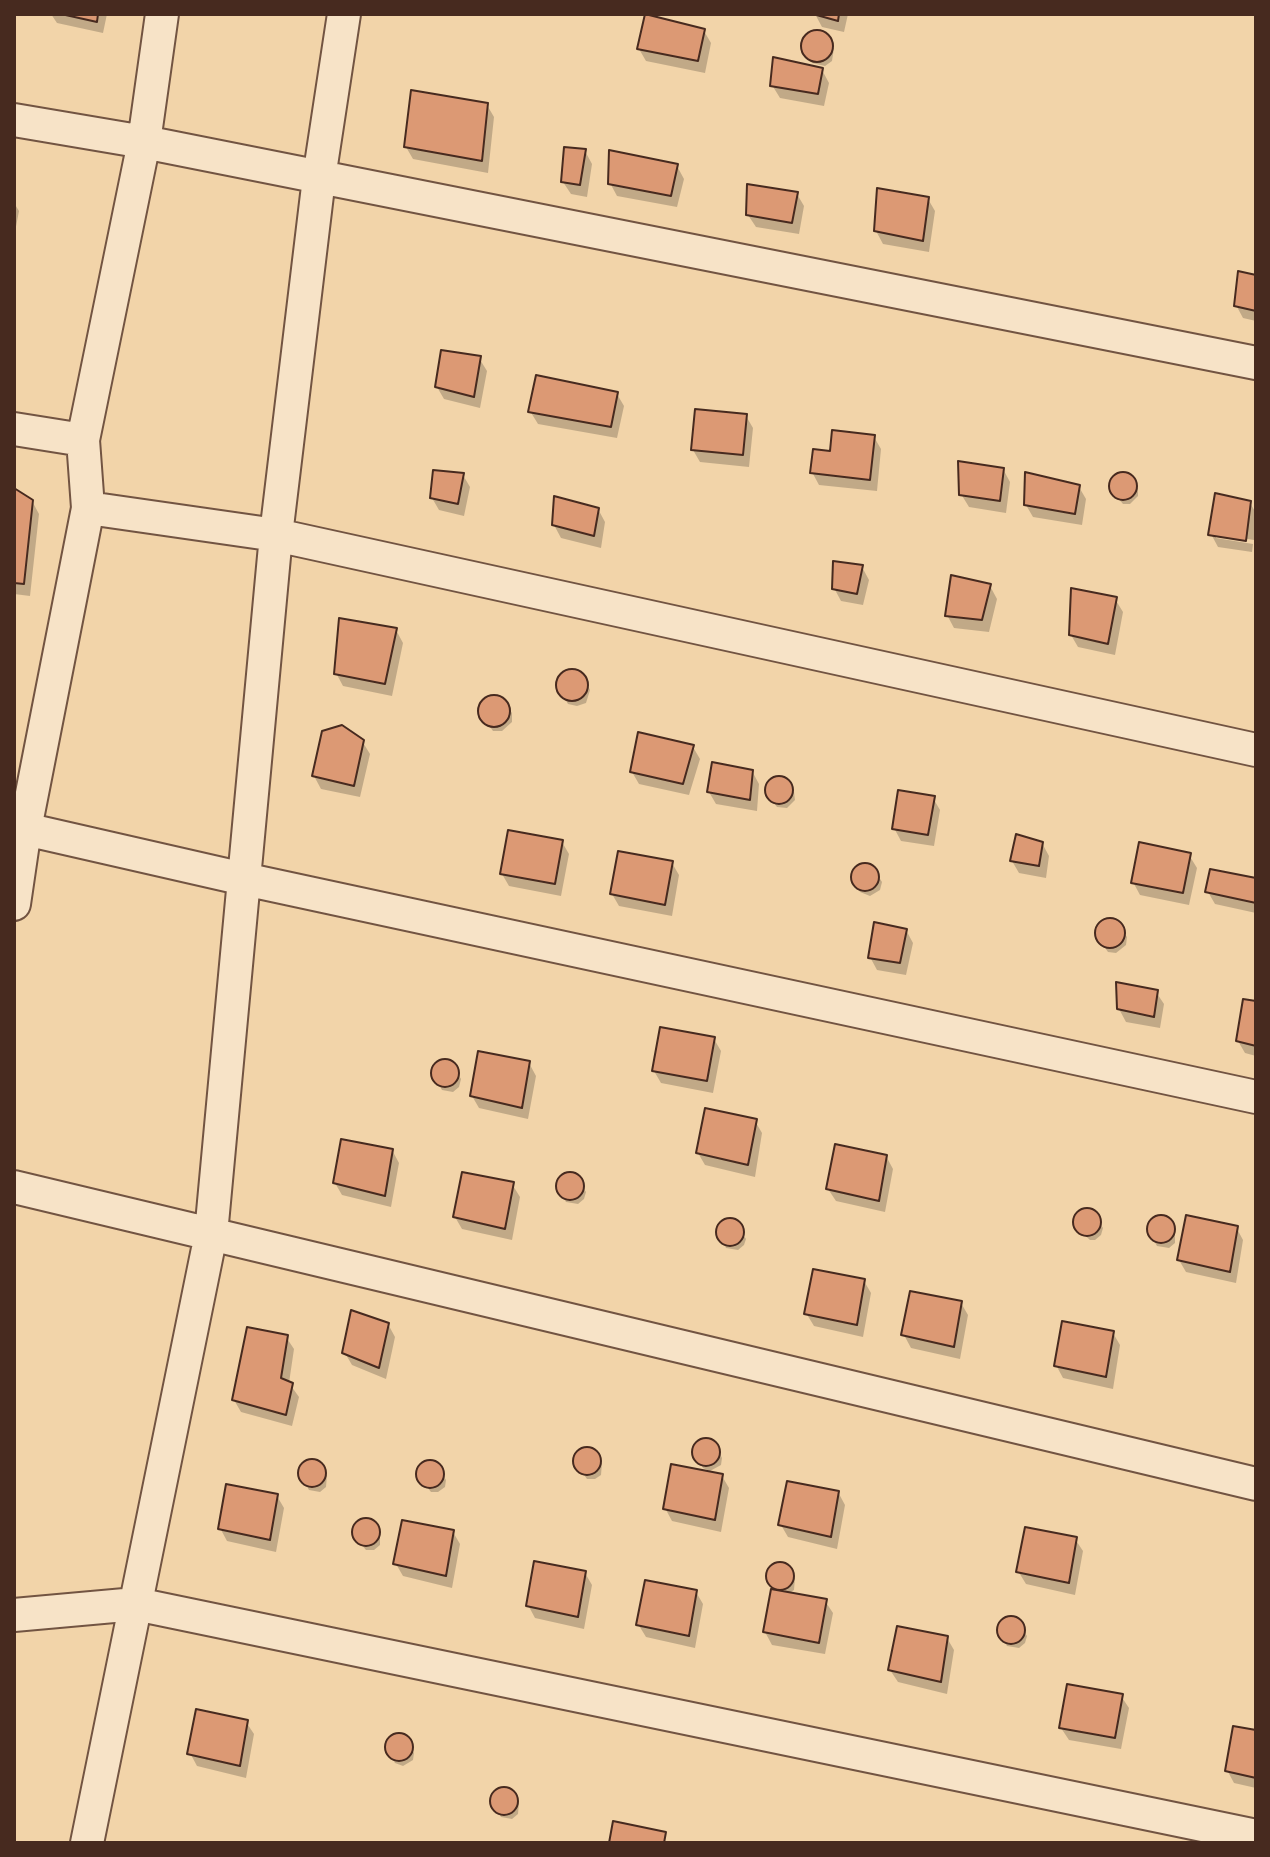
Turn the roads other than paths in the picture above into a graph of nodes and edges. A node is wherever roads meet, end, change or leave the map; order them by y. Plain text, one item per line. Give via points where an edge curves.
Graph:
1 (162, 14) edge
2 (344, 14) edge
3 (14, 120) edge
4 (144, 142) junction
5 (319, 178) junction
6 (1256, 363) edge
7 (14, 429) edge
8 (83, 440) junction
9 (88, 508) junction
10 (276, 535) junction
11 (1256, 750) edge
12 (20, 826) edge
13 (244, 879) junction
14 (14, 904) edge
15 (1256, 1097) edge
16 (14, 1187) edge
17 (211, 1234) junction
18 (1256, 1484) edge
19 (136, 1604) junction
20 (14, 1615) edge
21 (1256, 1836) edge
22 (87, 1843) edge

1 - 4 street
2 - 5 street
3 - 4 street
4 - 5 street
4 - 8 street
5 - 6 street
5 - 10 street
7 - 8 street
8 - 9 street
9 - 10 street
9 - 12 street
10 - 11 street
10 - 13 street
12 - 13 street
12 - 14 street
13 - 15 street
13 - 17 street
16 - 17 street
17 - 18 street
17 - 19 street
19 - 20 street
19 - 21 street
19 - 22 street

